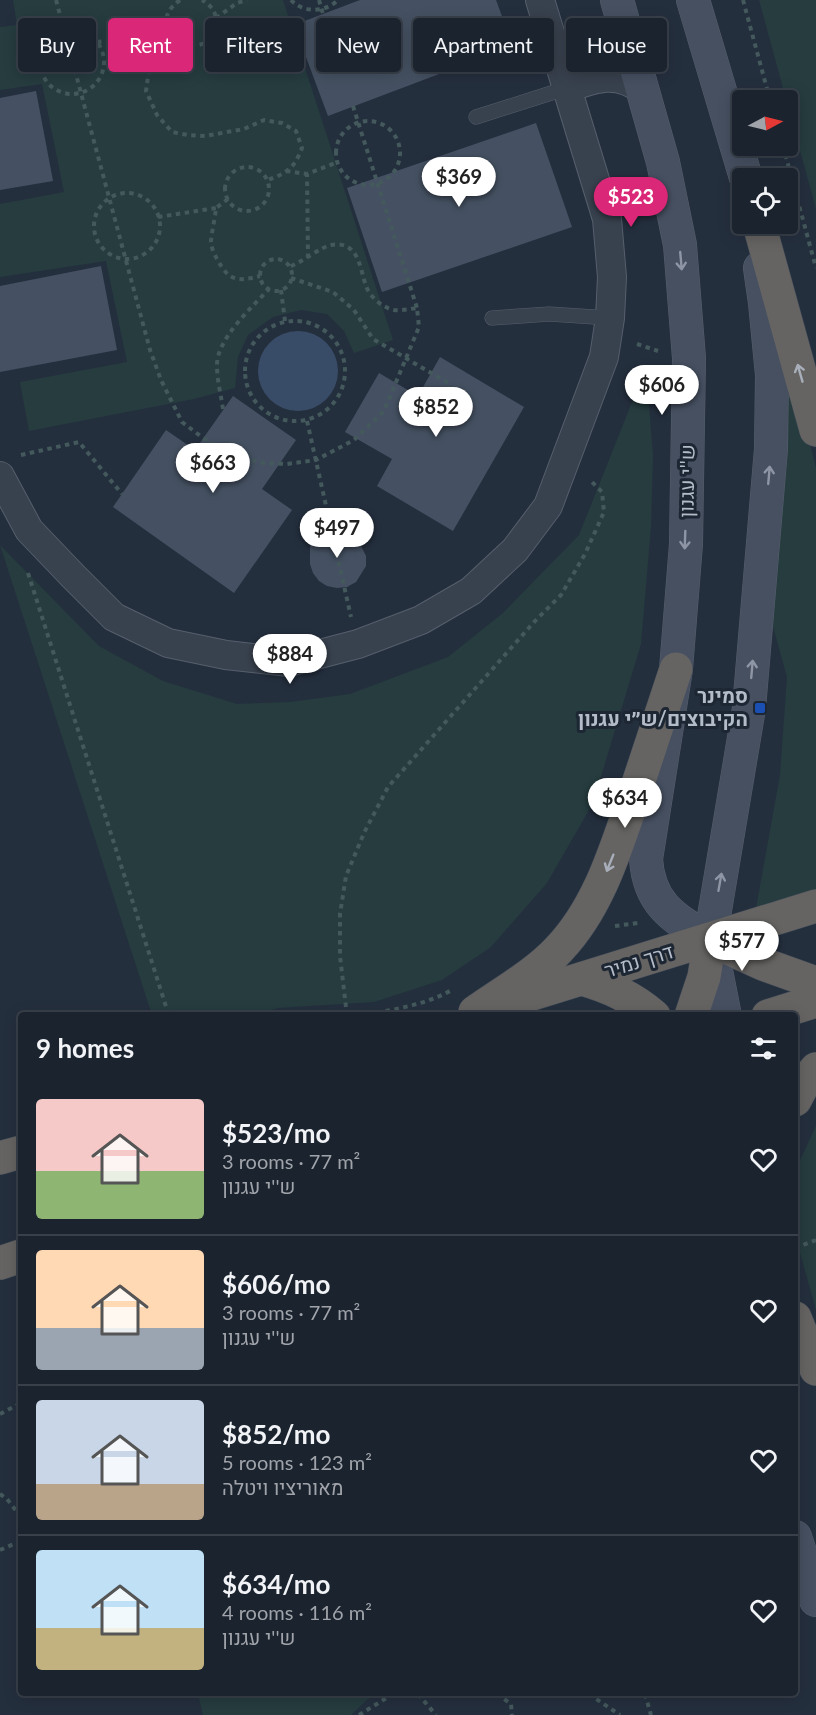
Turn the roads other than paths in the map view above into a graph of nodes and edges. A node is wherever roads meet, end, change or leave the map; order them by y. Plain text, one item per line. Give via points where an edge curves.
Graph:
1 (540, 0) edge
2 (617, 0) edge
3 (693, 0) edge
4 (567, 88) junction
5 (643, 90) junction
6 (476, 117) dead end
7 (743, 168) edge
8 (755, 234) edge
9 (762, 234) edge
10 (492, 318) dead end
11 (608, 327) junction
12 (816, 430) edge
13 (6, 467) edge
14 (676, 669) junction
15 (816, 906) edge
16 (710, 940) junction
17 (582, 979) junction
18 (816, 982) edge
19 (816, 1000) edge
20 (465, 1005) edge
21 (650, 1012) edge
22 (692, 1012) edge
23 (724, 1012) edge
24 (780, 1012) edge
25 (816, 1069) edge
26 (798, 1094) edge
27 (18, 1153) edge
28 (0, 1158) edge
29 (18, 1257) edge
30 (0, 1263) edge
31 (798, 1308) edge
32 (798, 1325) edge
33 (816, 1359) edge
34 (816, 1369) edge
35 (798, 1546) edge
36 (816, 1600) edge

1 - 4 street
2 - 5 main road, ש''י עגנון
3 - 7 main road
4 - 5 street via 608,76 632,82
4 - 6 lane
4 - 11 street via 607,219 612,277
5 -> 14 main road, ש''י עגנון via 680,245 669,357 686,544
16 -> 8 main road via 749,708 771,449 772,375
12 -> 9 highway
10 - 11 lane via 549,314
11 - 13 street via 604,357 549,507 515,550 471,591 421,620 357,644 288,662 226,656 168,643 114,617 29,530
14 - 16 main road, ש''י עגנון via 646,859 647,876 652,891 675,919
14 -> 20 highway via 622,833 600,888 575,930 537,968
15 - 16 highway, דרך נמיר
16 - 17 highway, דרך נמיר
16 - 18 highway
16 - 22 highway
16 - 23 main road
17 - 20 highway, דרך נמיר
17 - 21 highway via 616,991
19 - 24 highway
25 - 26 highway
27 - 28 highway
29 - 30 highway
31 - 33 main road
32 - 34 highway
35 - 36 main road

